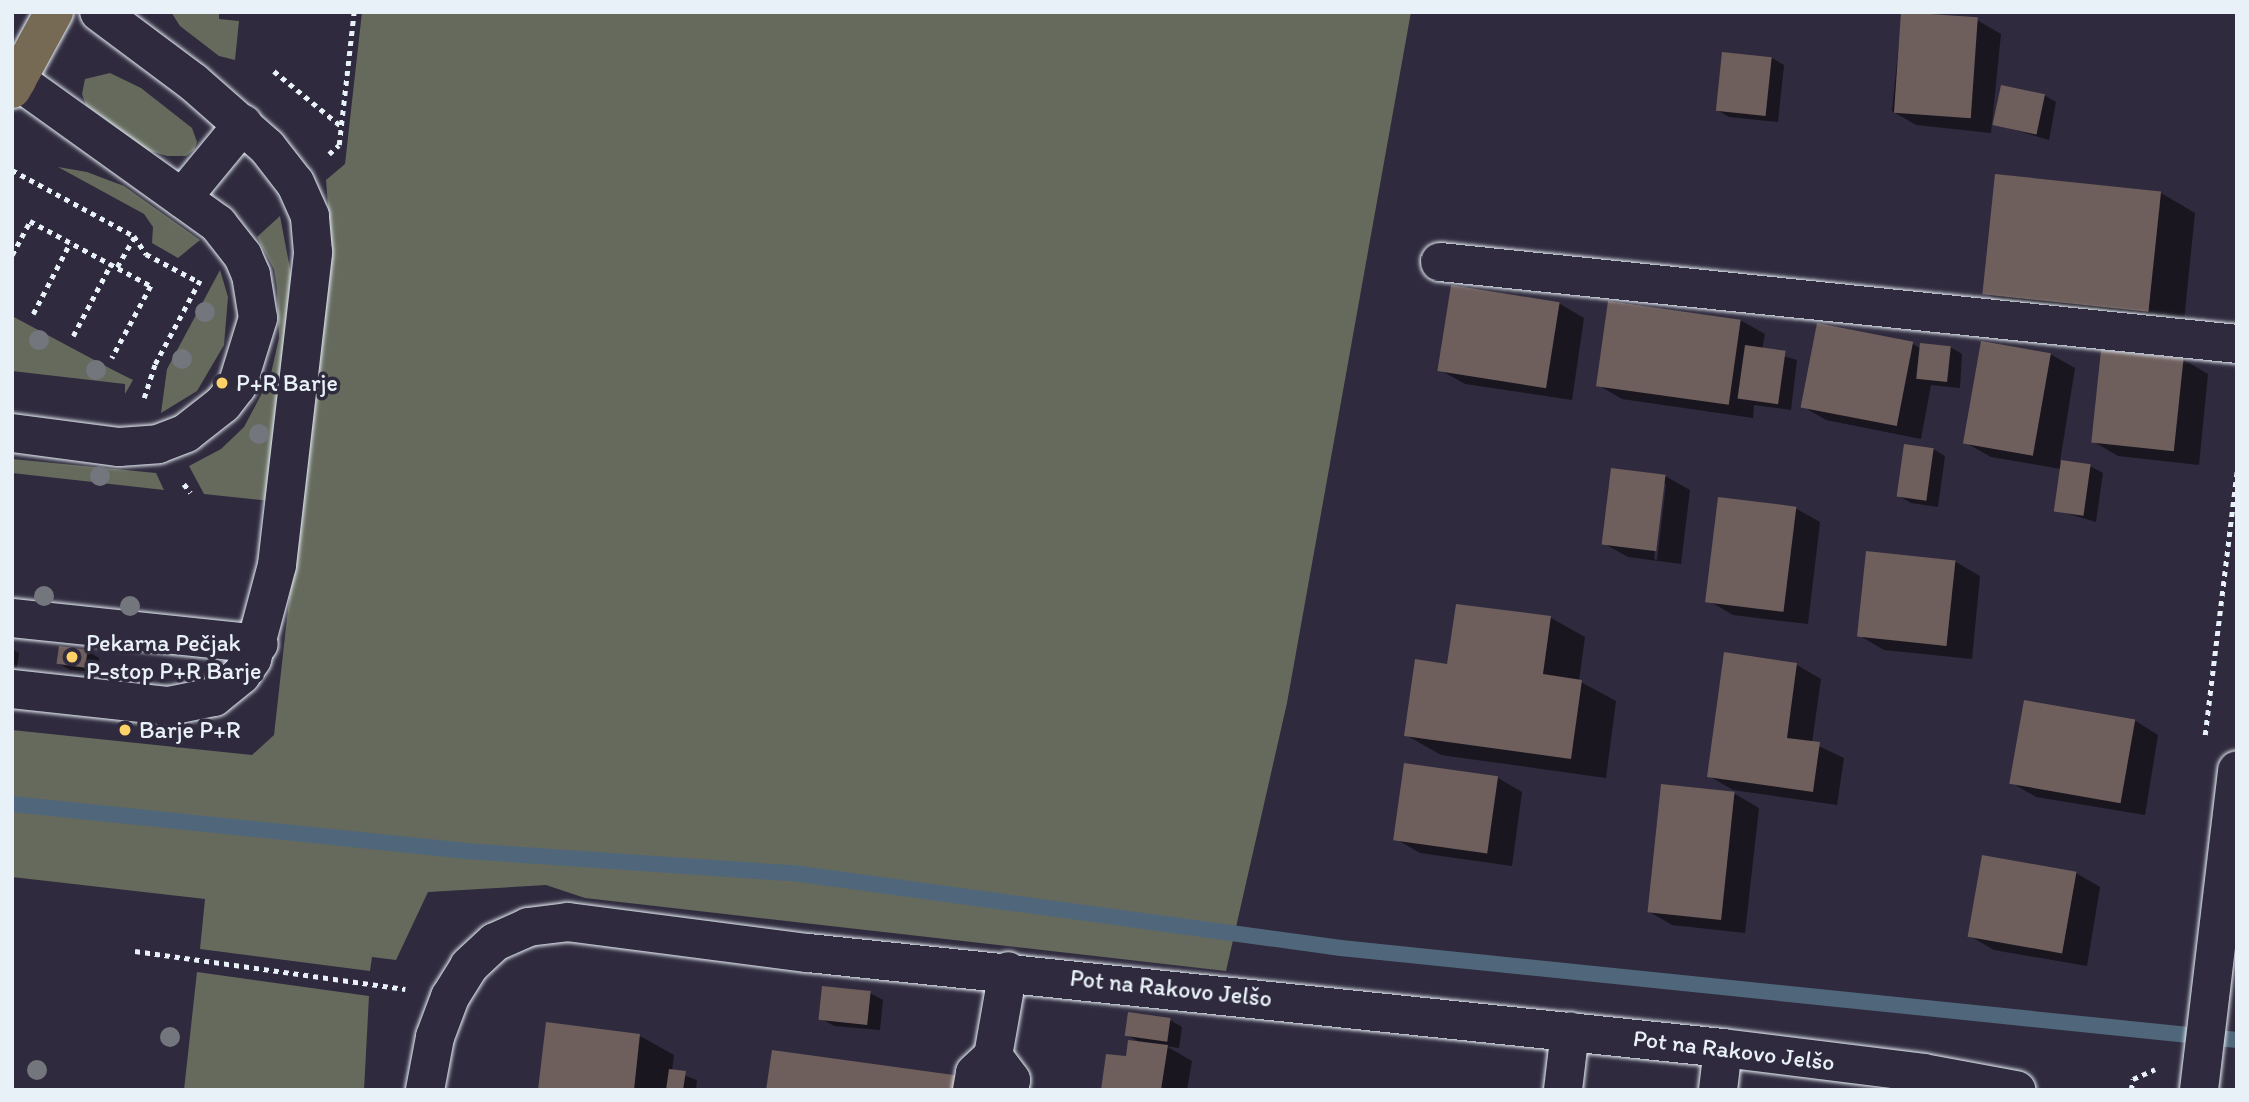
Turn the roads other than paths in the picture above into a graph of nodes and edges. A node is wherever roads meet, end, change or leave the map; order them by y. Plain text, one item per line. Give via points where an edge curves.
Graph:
1 (54, 12) edge
2 (99, 12) edge
3 (14, 82) edge
4 (243, 124) junction
5 (181, 198) junction
6 (1440, 262) dead end
7 (2237, 344) edge
8 (12, 433) edge
9 (12, 618) edge
10 (259, 644) junction
11 (12, 690) edge
12 (2237, 770) edge
13 (1008, 971) junction
14 (2225, 977) edge
15 (1570, 1031) junction
16 (1723, 1048) junction
17 (2201, 1072) edge
18 (1001, 1073) edge
19 (425, 1090) edge
20 (972, 1090) edge
21 (1563, 1090) edge
22 (1718, 1090) edge
23 (2016, 1090) edge

1 - 3 main road
2 - 4 street
3 - 5 street
4 - 5 street
4 - 10 street via 284,165 303,197 313,252 277,565
5 - 8 street via 218,225 243,256 251,275 258,317 237,386 205,420 158,444 119,447
6 - 7 street
9 - 10 street
10 - 11 street via 229,687 197,703 169,706
12 - 14 street
13 - 15 street, Pot na Rakovo Jelšo
13 - 18 street
13 - 19 street, Pot na Rakovo Jelšo via 808,953 568,922 528,927 495,942 469,966 450,997 435,1037
14 - 17 street via 2208,1013
15 - 16 street, Pot na Rakovo Jelšo
15 - 21 street
16 - 22 street
16 - 23 street, Pot na Rakovo Jelšo via 1923,1073
18 - 20 street via 975,1073

